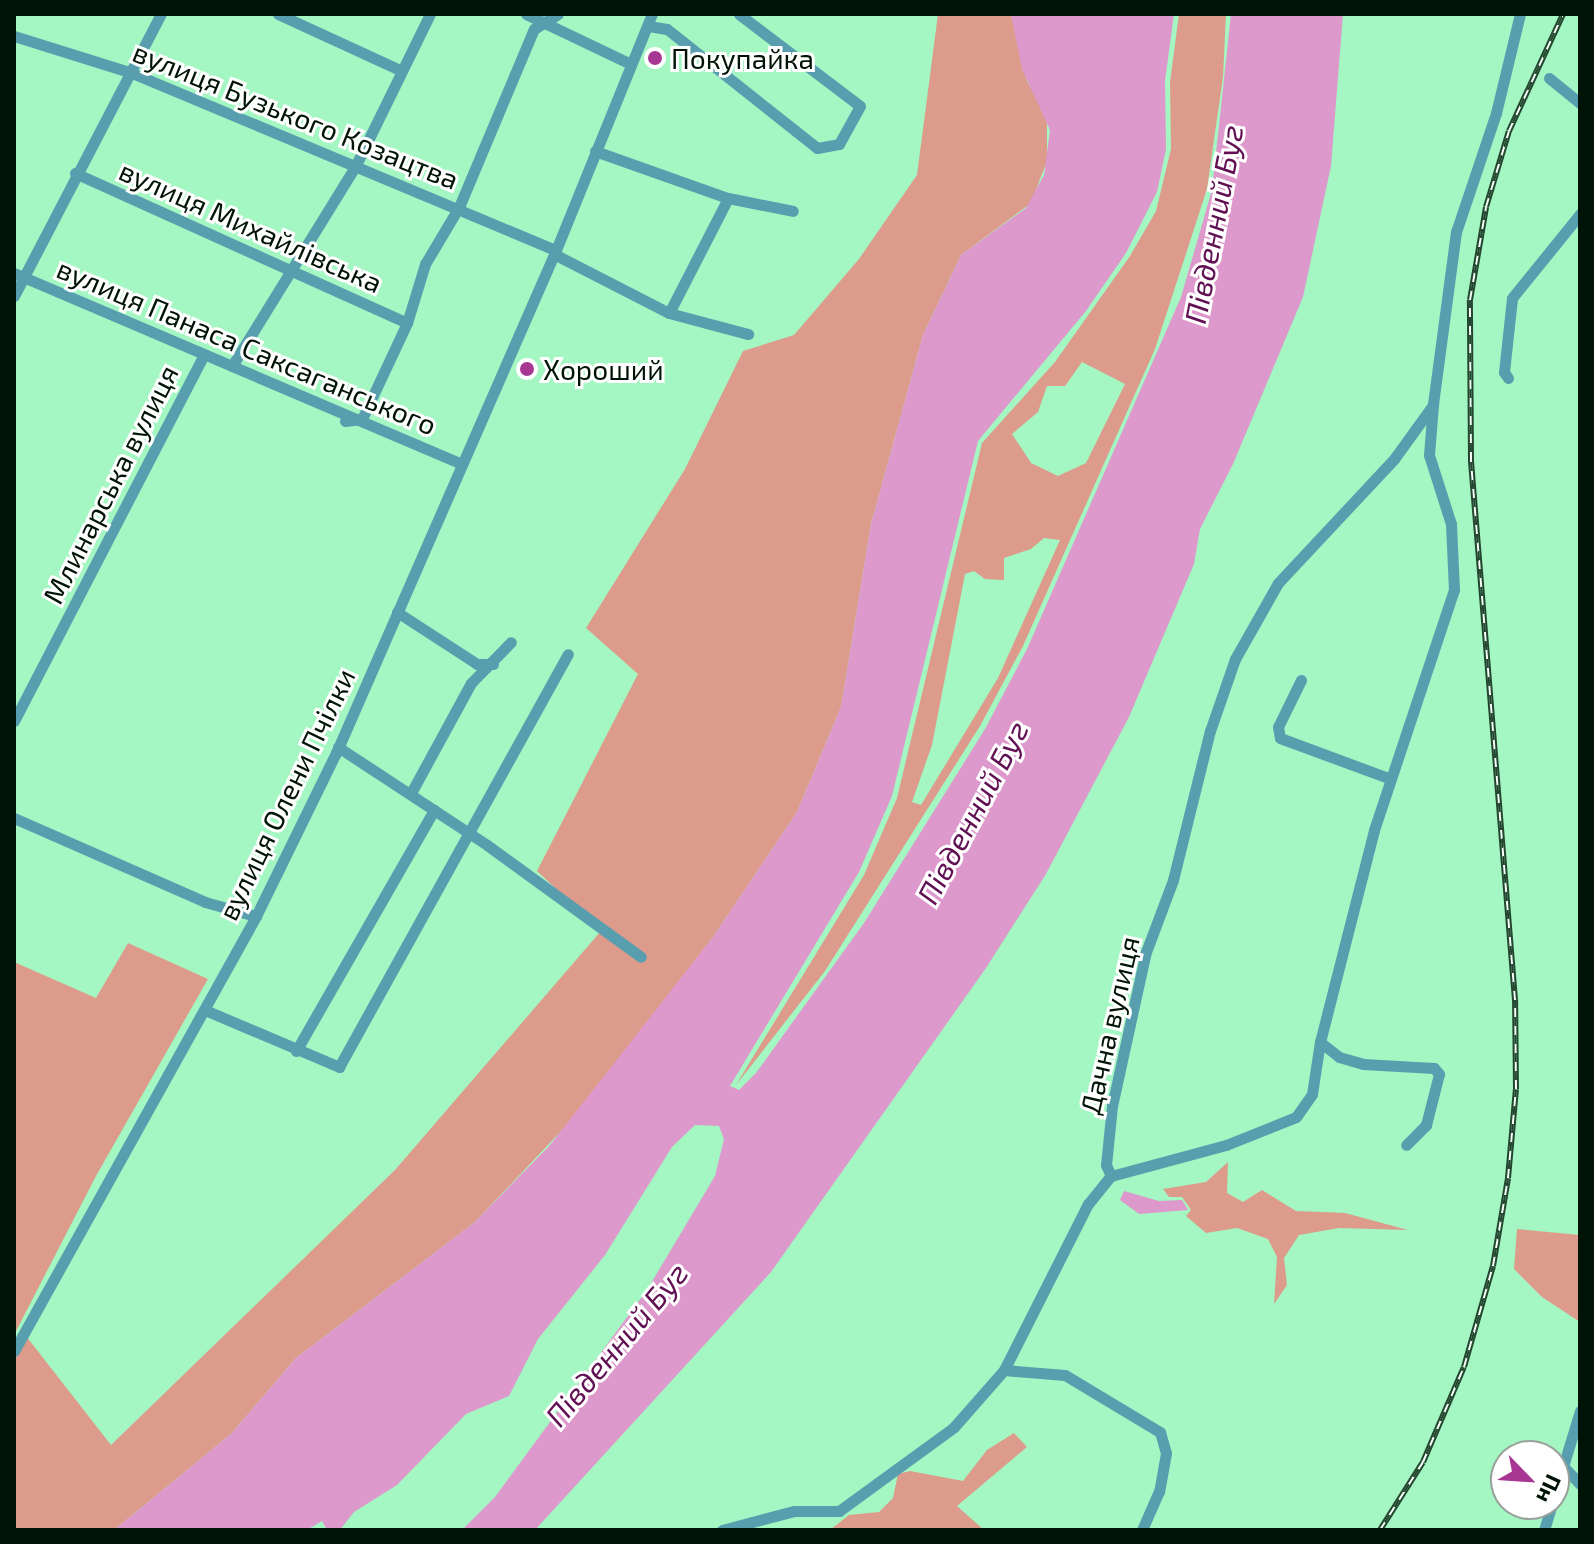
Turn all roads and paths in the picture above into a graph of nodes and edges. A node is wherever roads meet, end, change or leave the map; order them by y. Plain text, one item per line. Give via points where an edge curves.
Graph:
1 (161, 14) edge
2 (278, 14) edge
3 (430, 14) edge
4 (526, 14) edge
5 (558, 14) edge
6 (739, 14) edge
7 (1520, 14) edge
8 (650, 20) edge
9 (546, 23) junction
10 (14, 36) edge
11 (631, 64) junction
12 (402, 71) junction
13 (132, 73) junction
14 (1549, 78) dead end
15 (1580, 103) edge
16 (595, 151) junction
17 (356, 165) junction
18 (75, 173) junction
19 (728, 198) junction
20 (459, 207) junction
21 (793, 211) dead end
22 (1580, 214) edge
23 (555, 252) junction
24 (292, 267) junction
25 (19, 275) edge
26 (14, 296) edge
27 (669, 313) junction
28 (407, 323) junction
29 (748, 334) dead end
30 (204, 355) junction
31 (232, 366) junction
32 (1508, 378) dead end
33 (1433, 404) junction
34 (362, 419) junction
35 (345, 421) dead end
36 (460, 463) junction
37 (397, 612) junction
38 (511, 642) dead end
39 (568, 654) dead end
40 (494, 665) junction
41 (1301, 680) dead end
42 (14, 721) edge
43 (338, 747) junction
44 (1391, 779) junction
45 (411, 793) junction
46 (434, 810) junction
47 (14, 818) edge
48 (470, 834) junction
49 (256, 916) junction
50 (641, 957) dead end
51 (205, 1010) junction
52 (1320, 1042) junction
53 (296, 1051) junction
54 (1406, 1145) dead end
55 (1111, 1176) junction
56 (14, 1351) edge
57 (1004, 1370) junction
58 (1580, 1411) edge
59 (1570, 1443) edge
60 (722, 1530) edge
61 (1142, 1530) edge

1 - 13 street
2 - 12 street
3 - 12 street
4 - 9 street
5 - 9 street
6 - 8 street via 860,106 839,144 817,148 794,133 700,54
7 - 33 street via 1496,113 1456,232
8 - 11 street, вулиця Олени Пчілки
9 - 11 street
9 - 20 street via 534,29
10 - 13 street, вулиця Бузького Козацтва
11 - 16 street, вулиця Олени Пчілки
12 - 17 street
13 - 17 street, вулиця Бузького Козацтва
13 - 18 street
14 - 15 street
16 - 19 street
16 - 23 street, вулиця Олени Пчілки
17 - 20 street, вулиця Бузького Козацтва
17 - 24 street
18 - 24 street, вулиця Михайлівська
18 - 25 street
19 - 21 street
19 - 27 street
20 - 23 street, вулиця Бузького Козацтва
20 - 28 street via 425,264
22 - 32 street via 1512,298 1504,372
23 - 27 street
23 - 36 street, вулиця Олени Пчілки
24 - 28 street, вулиця Михайлівська
24 - 31 street
25 - 26 street
25 - 30 street, вулиця Панаса Саксаганського
27 - 29 street
28 - 34 street
30 - 31 street, вулиця Панаса Саксаганського
30 - 42 street, Млинарська вулиця
31 - 34 street, вулиця Панаса Саксаганського
33 - 44 street via 1429,455 1451,524 1457,566 1454,590
33 - 55 street, Дачна вулиця via 1394,459 1278,583 1235,659 1210,731 1173,880 1146,952 1112,1106 1106,1165
34 - 35 street
34 - 36 street, вулиця Панаса Саксаганського
36 - 37 street, вулиця Олени Пчілки
37 - 40 street via 477,664
37 - 43 street, вулиця Олени Пчілки
38 - 40 street
39 - 48 street
40 - 45 street via 471,683
41 - 44 street via 1278,727 1280,738
43 - 45 street
43 - 49 street, вулиця Олени Пчілки
44 - 52 street
45 - 46 street
46 - 48 street
46 - 53 street
47 - 49 street via 205,902
48 - 50 street
48 - 53 street via 339,1067
49 - 51 street, вулиця Олени Пчілки
51 - 53 street
51 - 56 street, вулиця Олени Пчілки
52 - 54 street via 1339,1057 1363,1064 1434,1068 1439,1074 1426,1125
52 - 55 street via 1312,1094 1296,1117 1226,1145
55 - 57 street via 1088,1204
57 - 60 street via 954,1427 839,1511 794,1511
57 - 61 street via 1065,1375 1160,1432 1166,1453 1159,1491
58 - 59 street

